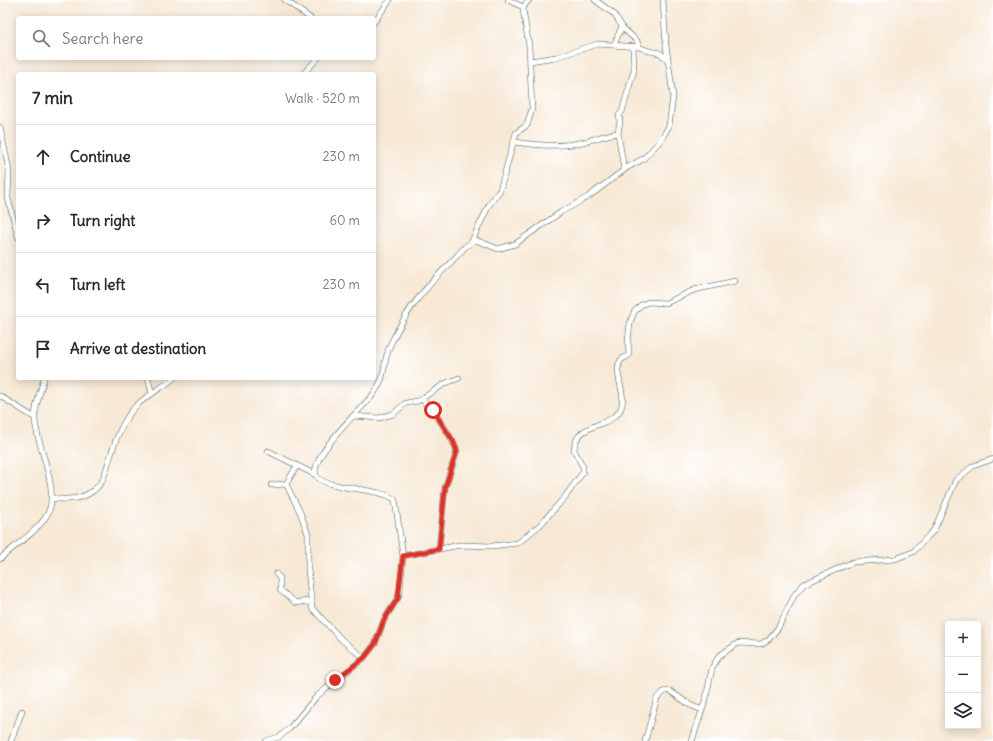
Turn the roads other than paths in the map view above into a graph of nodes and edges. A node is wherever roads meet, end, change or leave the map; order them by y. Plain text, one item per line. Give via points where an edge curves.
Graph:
1 (285, 0) edge
2 (390, 0) edge
3 (508, 0) edge
4 (529, 0) edge
5 (595, 0) edge
6 (663, 0) edge
7 (523, 7) junction
8 (307, 16) edge
9 (376, 19) edge
10 (622, 26) junction
11 (614, 45) junction
12 (639, 46) junction
13 (633, 47) junction
14 (316, 60) edge
15 (668, 60) junction
16 (530, 61) junction
17 (305, 72) edge
18 (0, 127) edge
19 (618, 133) junction
20 (514, 142) junction
21 (624, 170) junction
22 (16, 229) edge
23 (472, 241) junction
24 (736, 281) dead end
25 (459, 378) dead end
26 (44, 380) edge
27 (148, 380) edge
28 (171, 380) edge
29 (152, 394) junction
30 (0, 396) edge
31 (422, 399) junction
32 (352, 416) junction
33 (35, 418) junction
34 (268, 451) dead end
35 (993, 459) edge
36 (297, 466) junction
37 (316, 475) junction
38 (271, 484) dead end
39 (286, 484) junction
40 (51, 498) junction
41 (439, 549) junction
42 (403, 556) junction
43 (0, 559) edge
44 (276, 574) dead end
45 (312, 600) junction
46 (364, 658) junction
47 (702, 710) junction
48 (22, 712) dead end
49 (11, 741) edge
50 (266, 741) edge
51 (645, 741) edge
52 (692, 741) edge

1 - 8 street
2 - 9 street
3 - 7 street
4 - 7 street
5 - 10 street via 614,14
6 - 15 street
7 - 16 street
10 - 11 street
10 - 12 street
11 - 13 street
11 - 16 street via 597,44 556,57
12 - 13 street
12 - 15 street via 660,53
13 - 19 street via 634,70 622,112 619,114
14 - 17 street
15 - 21 street via 673,96 667,131 646,157
16 - 20 street via 532,109 529,123 517,131
18 - 22 street via 10,170 8,198
19 - 20 street via 577,143 537,146
19 - 21 street
20 - 23 street via 500,190 489,205
21 - 23 street via 515,244 498,249 478,240
23 - 32 street via 413,304 390,345 379,386
24 - 41 street via 694,290 666,304 646,303 636,310 628,332 629,355 621,361 618,373 622,407 614,417 590,427 578,437 574,450 583,472 537,528 515,544
25 - 31 street via 446,383
26 - 33 street
27 - 29 street
28 - 29 street
29 - 40 street via 136,405 122,426 98,486 82,497
30 - 33 street
31 - 32 street via 406,403 398,411 386,416
31 - 41 street via 444,425 457,451 445,488
32 - 37 street via 339,430 320,459 315,470
33 - 40 street
34 - 36 street
35 - 47 street via 973,466 956,480 934,530 913,552 895,559 853,562 810,581 795,594 778,628 769,639 761,644 738,643 722,653 712,668
36 - 37 street
36 - 39 street
37 - 42 street via 322,481 381,493 394,499 397,505
38 - 39 street
39 - 45 street via 308,534 308,570
40 - 43 street via 44,519
41 - 42 street
42 - 46 street via 398,598 384,620 375,644
44 - 45 street via 280,578 280,590 294,602
45 - 46 street via 312,608 316,614
46 - 50 street via 317,696 283,734
47 - 51 street via 670,691 665,691 657,698
47 - 52 street
48 - 49 street

